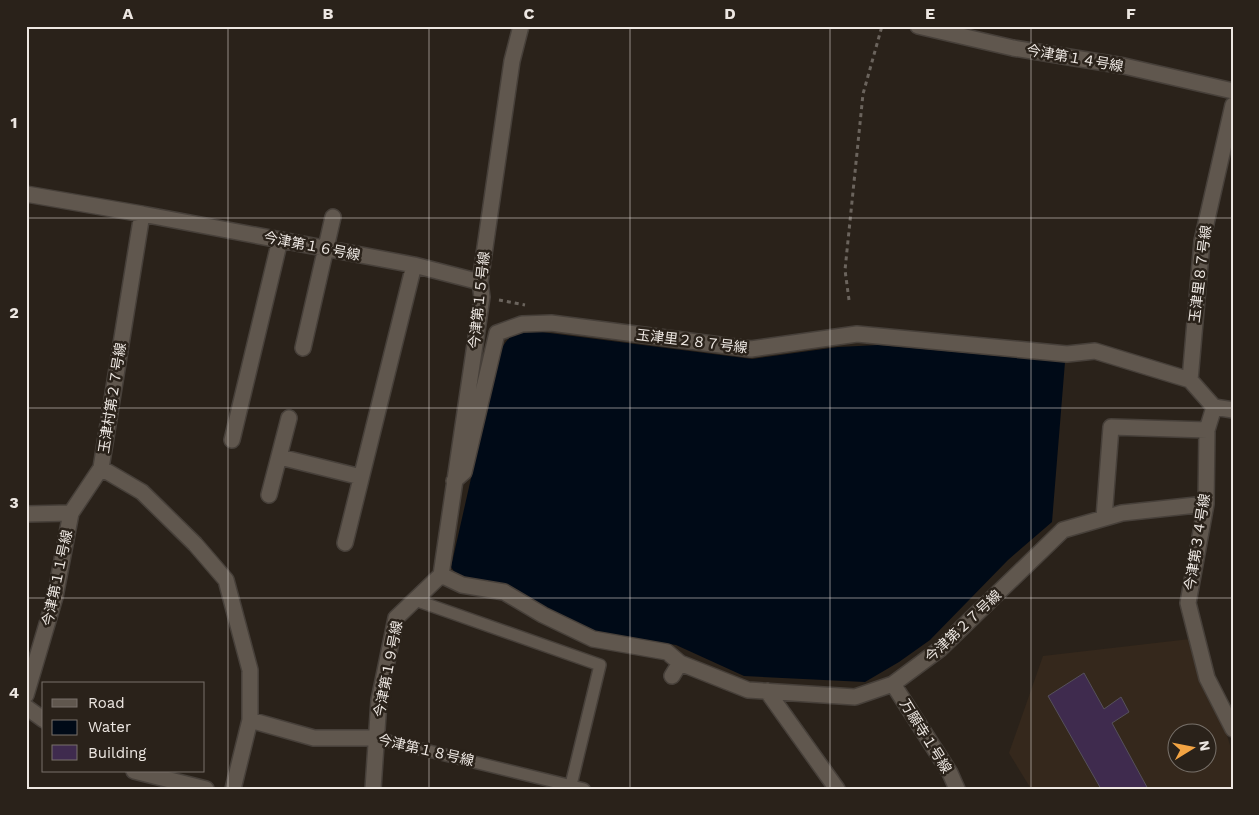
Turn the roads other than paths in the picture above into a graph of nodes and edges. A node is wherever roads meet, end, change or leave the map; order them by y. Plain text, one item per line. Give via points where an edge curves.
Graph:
1 (520, 26) edge
2 (918, 26) edge
3 (1233, 91) edge
4 (1233, 105) edge
5 (26, 194) edge
6 (142, 214) junction
7 (333, 217) dead end
8 (280, 240) junction
9 (327, 248) junction
10 (414, 265) junction
11 (480, 282) junction
12 (304, 348) dead end
13 (1190, 380) junction
14 (1214, 407) junction
15 (1233, 410) edge
16 (289, 418) dead end
17 (1207, 430) junction
18 (232, 440) dead end
19 (280, 457) junction
20 (101, 468) junction
21 (361, 477) junction
22 (454, 481) junction
23 (269, 495) dead end
24 (1206, 504) junction
25 (71, 513) junction
26 (26, 514) edge
27 (1104, 518) junction
28 (344, 542) dead end
29 (441, 575) junction
30 (415, 600) junction
31 (894, 684) junction
32 (767, 691) junction
33 (26, 695) edge
34 (26, 707) edge
35 (42, 719) edge
36 (250, 720) junction
37 (1233, 729) edge
38 (376, 738) junction
39 (138, 772) edge
40 (571, 787) edge
41 (206, 789) edge
42 (233, 789) edge
43 (373, 789) edge
44 (584, 789) edge
45 (837, 789) edge
46 (957, 789) edge

1 - 11 street, 今津第１５号線 via 512,61
2 - 3 street, 今津第１４号線
4 - 13 street, 玉津里８７号線 via 1202,241
5 - 6 street
6 - 8 street, 今津第１６号線
6 - 20 street, 玉津村第２７号線
7 - 9 street
8 - 9 street, 今津第１６号線
8 - 18 street
9 - 10 street, 今津第１６号線
9 - 12 street
10 - 11 street, 今津第１６号線
10 - 21 street
11 - 22 street, 今津第１５号線 via 482,297
13 - 14 street
13 - 22 street, 玉津里２８７号線 via 1095,351 1067,354 857,334 751,349 552,323 522,324 497,333 464,472
14 - 15 street
14 - 17 street, 今津第３４号線
16 - 19 street
17 - 24 street, 今津第３４号線
17 - 27 street via 1112,427
19 - 21 street
19 - 23 street
20 - 25 street, 今津第１１号線
20 - 36 street, 玉津村第２７号線 via 142,492 226,580 250,670
21 - 28 street
22 - 29 street, 今津第１５号線
24 - 27 street, 今津第２７号線 via 1122,513
24 - 37 street, 今津第３４号線 via 1188,603 1207,678
25 - 26 street
25 - 33 street, 今津第１１号線 via 55,597
27 - 31 street, 今津第２７号線 via 1063,530 940,650
29 - 30 street, 今津第１９号線
29 - 32 street, 今津第２７号線 via 462,585 504,592 593,639 667,652 676,670 748,690
30 - 38 street, 今津第１９号線 via 396,618 379,700
30 - 40 lane via 600,665
31 - 32 street, 今津第２７号線 via 855,697
31 - 46 street, 万願寺１号線 via 950,772
32 - 45 street
34 - 35 street
36 - 38 street, 今津第１８号線 via 314,738
36 - 42 street, 玉津村第２７号線
38 - 40 lane, 今津第１８号線
38 - 43 street, 今津第１９号線
39 - 41 street
40 - 44 lane, 今津第１８号線

